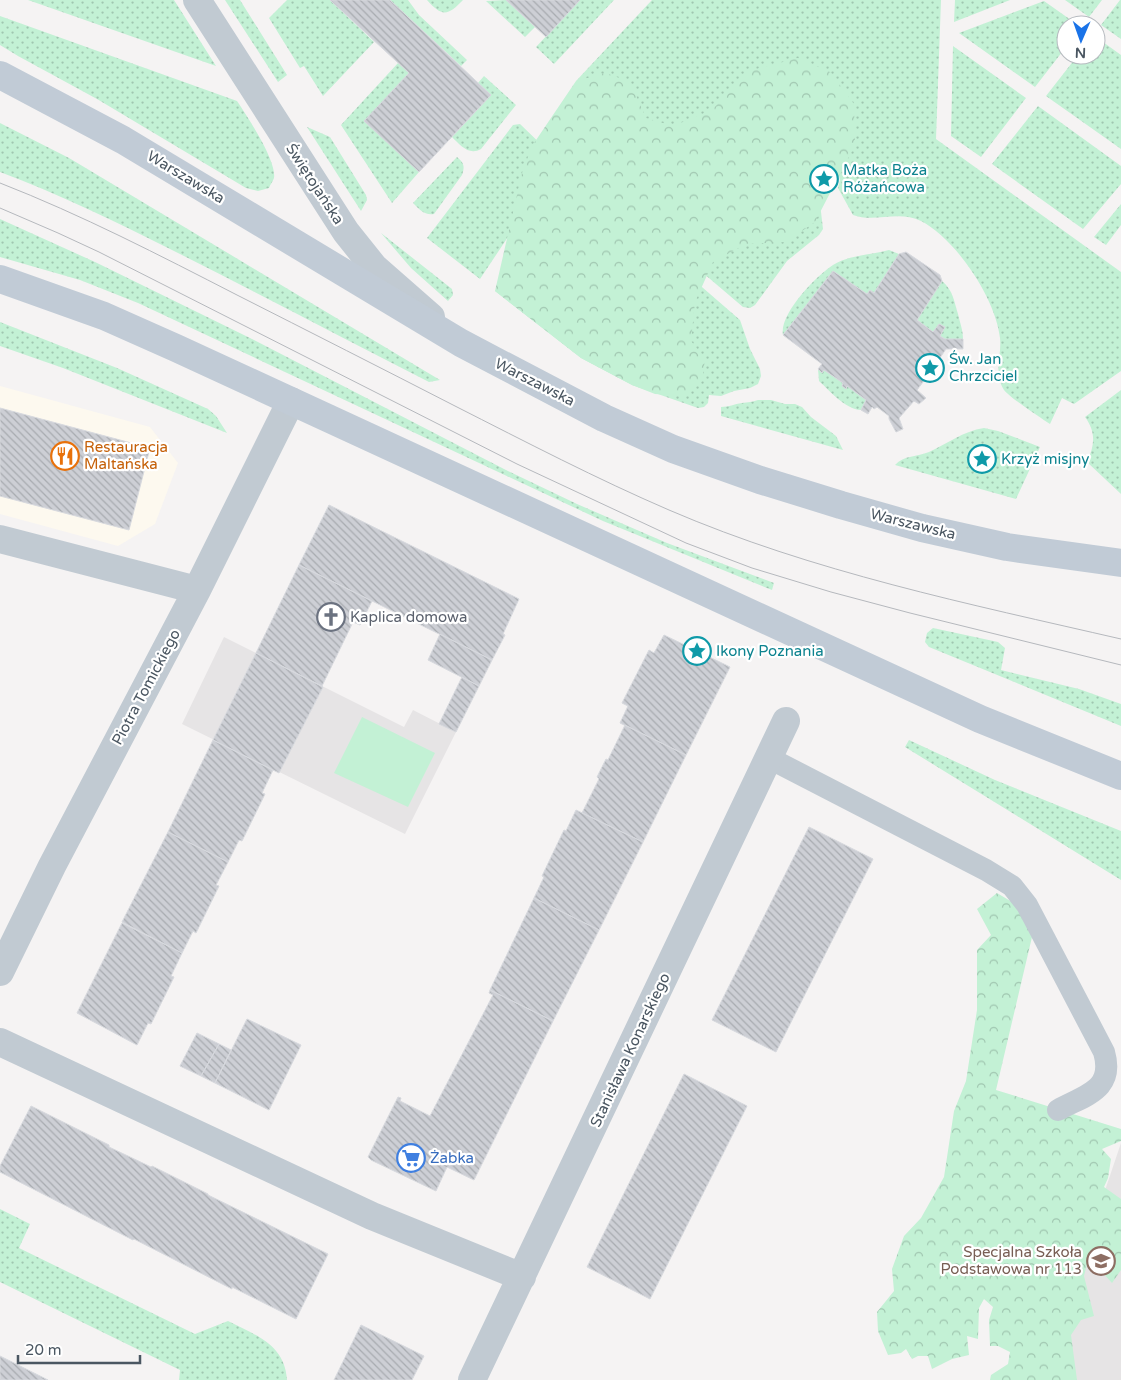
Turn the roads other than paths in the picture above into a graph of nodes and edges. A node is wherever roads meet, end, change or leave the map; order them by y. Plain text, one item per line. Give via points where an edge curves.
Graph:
1 (197, 0) edge
2 (0, 74) edge
3 (0, 279) edge
4 (461, 343) junction
5 (291, 400) junction
6 (0, 539) edge
7 (1121, 563) edge
8 (197, 590) junction
9 (786, 721) dead end
10 (769, 758) junction
11 (1121, 776) edge
12 (0, 972) edge
13 (0, 1042) edge
14 (1058, 1110) dead end
15 (522, 1277) junction
16 (472, 1380) edge

1 - 4 street, Świętojańska via 346,232 374,267
2 - 4 main road, Warszawska via 123,140
3 - 5 main road via 112,320
4 - 7 main road, Warszawska via 604,418 672,449 760,480 922,528 1007,547
5 - 8 street, Piotra Tomickiego
5 - 11 main road via 980,718
6 - 8 street
8 - 12 street, Piotra Tomickiego
9 - 10 street, Stanisława Konarskiego
10 - 14 lane via 1012,886 1027,905 1107,1063 1107,1075 1097,1089
10 - 15 street, Stanisława Konarskiego
13 - 15 street via 372,1216
15 - 16 street, Stanisława Konarskiego

